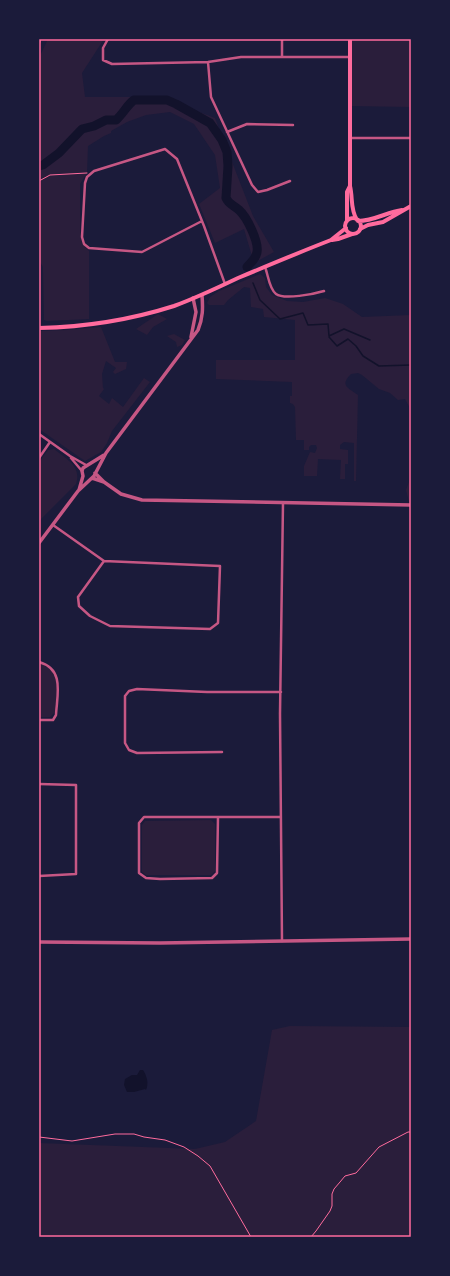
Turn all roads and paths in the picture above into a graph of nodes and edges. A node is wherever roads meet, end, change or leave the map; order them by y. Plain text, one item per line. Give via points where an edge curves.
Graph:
1 (40, 39) edge
2 (108, 39) edge
3 (282, 39) edge
4 (350, 39) edge
5 (39, 43) edge
6 (282, 57) junction
7 (350, 57) junction
8 (208, 62) junction
9 (293, 125) dead end
10 (227, 132) junction
11 (349, 138) junction
12 (411, 138) edge
13 (91, 172) junction
14 (39, 181) edge
15 (290, 181) dead end
16 (350, 186) junction
17 (411, 206) edge
18 (404, 209) junction
19 (358, 220) junction
20 (202, 222) junction
21 (347, 222) junction
22 (346, 228) junction
23 (360, 229) junction
24 (352, 234) junction
25 (331, 240) junction
26 (265, 267) junction
27 (225, 284) junction
28 (324, 291) dead end
29 (202, 295) junction
30 (193, 298) junction
31 (39, 328) edge
32 (191, 338) junction
33 (39, 434) edge
34 (50, 442) junction
35 (106, 453) junction
36 (70, 456) junction
37 (39, 458) edge
38 (86, 465) junction
39 (82, 471) junction
40 (95, 472) junction
41 (83, 476) junction
42 (91, 478) junction
43 (104, 482) junction
44 (78, 491) junction
45 (283, 503) junction
46 (411, 505) edge
47 (53, 524) junction
48 (39, 543) edge
49 (104, 562) junction
50 (39, 662) edge
51 (281, 692) junction
52 (39, 720) edge
53 (222, 752) dead end
54 (39, 784) edge
55 (218, 817) junction
56 (280, 817) junction
57 (39, 876) edge
58 (411, 939) edge
59 (282, 941) junction
60 (39, 942) edge
61 (411, 1132) edge
62 (39, 1137) edge
63 (251, 1237) edge
64 (310, 1237) edge

1 - 5 street
2 - 8 street via 103,48 103,60 112,64
3 - 6 street
4 - 7 main road
6 - 7 street
6 - 8 street via 241,57
7 - 11 main road
8 - 10 street via 211,97
9 - 10 street via 247,124
10 - 15 street via 252,185 258,192
11 - 12 street
11 - 16 main road
13 - 14 path via 50,175
13 - 20 street via 166,149 177,159
13 - 20 street via 85,183 82,237 88,248 142,252
16 - 19 main road via 352,210
16 - 21 main road via 347,192
17 - 18 main road
18 - 19 main road via 374,219
18 - 23 main road via 383,222
19 - 21 main road via 351,219
19 - 23 main road
20 - 27 street
21 - 22 main road
22 - 24 main road
22 - 25 main road
23 - 24 main road
24 - 25 main road
25 - 26 main road
26 - 27 main road
26 - 28 street via 276,294 310,295
27 - 29 main road
29 - 30 main road
29 - 32 street via 201,320 198,330
30 - 31 main road via 121,319 80,326
30 - 32 street via 196,312
32 - 35 street
33 - 34 street
34 - 36 street
34 - 37 street
35 - 38 street
35 - 40 street
36 - 38 street
36 - 39 street
38 - 39 street
38 - 40 street via 93,467
39 - 41 street
40 - 42 street
40 - 43 street
41 - 42 street
41 - 44 street
42 - 43 street
42 - 44 street
43 - 45 street via 121,494 142,500
44 - 47 street
45 - 46 street
45 - 51 street
47 - 48 street
47 - 49 street
49 - 49 street via 220,566 218,623 210,629 110,626 90,616 79,606 78,597
50 - 52 street via 53,670 58,678 56,715 53,720
51 - 53 street via 137,689 125,696 125,743 129,750 137,753
51 - 56 street
54 - 57 street via 76,785 77,833 76,874
55 - 55 street via 144,817 139,823 139,873 146,878 160,879 212,878 217,873
55 - 56 street
56 - 59 street
58 - 59 street
59 - 60 street
61 - 64 path via 379,1147 356,1173 345,1176 334,1189 330,1211
62 - 63 path via 72,1141 134,1134 184,1146 210,1166

